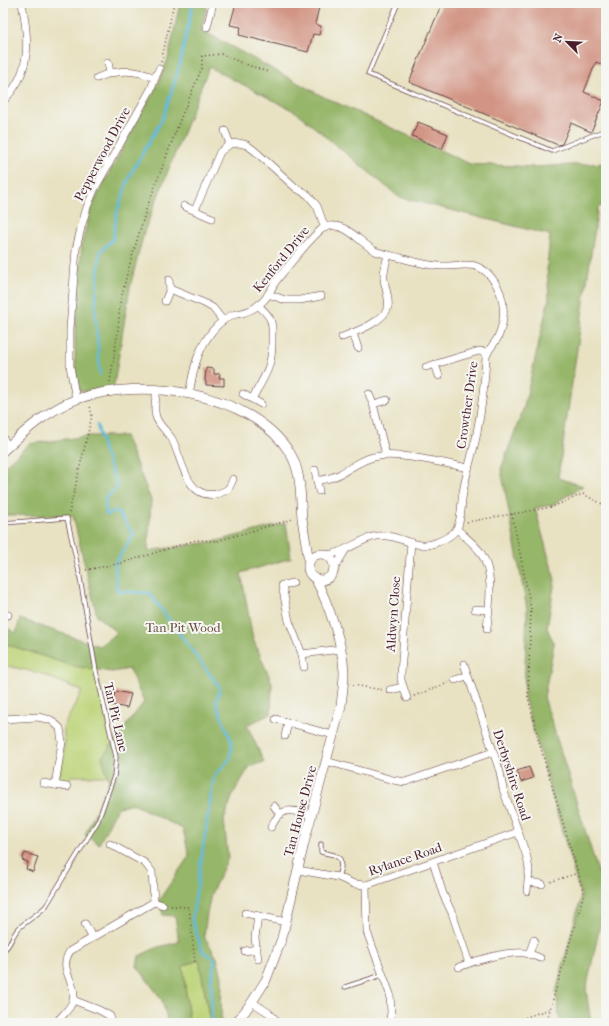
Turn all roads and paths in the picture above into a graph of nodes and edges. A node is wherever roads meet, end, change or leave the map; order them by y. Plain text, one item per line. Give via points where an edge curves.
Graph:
1 (22, 3) edge
2 (174, 3) edge
3 (214, 3) edge
4 (398, 3) edge
5 (207, 27) dead end
6 (108, 62) dead end
7 (159, 69) joint
8 (268, 72) dead end
9 (110, 73) junction
10 (98, 78) dead end
11 (155, 78) junction
12 (3, 101) edge
13 (606, 130) edge
14 (225, 131) dead end
15 (230, 144) junction
16 (101, 159) dead end
17 (109, 164) junction
18 (184, 206) dead end
19 (195, 210) junction
20 (212, 218) dead end
21 (325, 228) junction
22 (388, 255) junction
23 (169, 280) dead end
24 (170, 289) junction
25 (268, 294) junction
26 (321, 296) dead end
27 (165, 301) dead end
28 (258, 305) junction
29 (223, 321) junction
30 (353, 333) junction
31 (342, 338) dead end
32 (358, 348) dead end
33 (487, 352) junction
34 (434, 364) junction
35 (426, 366) dead end
36 (439, 376) dead end
37 (157, 390) junction
38 (108, 392) junction
39 (189, 394) junction
40 (243, 394) dead end
41 (369, 394) dead end
42 (89, 396) junction
43 (252, 399) junction
44 (76, 400) junction
45 (387, 400) dead end
46 (261, 404) dead end
47 (373, 404) junction
48 (5, 445) edge
49 (386, 455) junction
50 (468, 468) junction
51 (315, 470) dead end
52 (233, 479) dead end
53 (317, 481) junction
54 (319, 491) dead end
55 (606, 506) edge
56 (512, 514) junction
57 (302, 516) junction
58 (67, 518) junction
59 (3, 523) edge
60 (458, 526) junction
61 (306, 541) junction
62 (411, 542) junction
63 (346, 549) junction
64 (324, 554) junction
65 (309, 563) junction
66 (79, 572) junction
67 (332, 573) junction
68 (315, 578) junction
69 (292, 583) dead end
70 (325, 596) junction
71 (475, 609) dead end
72 (488, 610) junction
73 (487, 629) dead end
74 (341, 649) junction
75 (302, 654) junction
76 (464, 664) dead end
77 (304, 667) dead end
78 (467, 676) junction
79 (456, 680) joint
80 (344, 683) junction
81 (403, 687) junction
82 (390, 690) joint
83 (407, 698) joint
84 (3, 719) edge
85 (276, 719) dead end
86 (288, 723) junction
87 (333, 735) junction
88 (285, 736) dead end
89 (493, 752) junction
90 (326, 761) junction
91 (43, 783) dead end
92 (55, 785) junction
93 (67, 788) dead end
94 (274, 806) dead end
95 (280, 814) junction
96 (311, 815) junction
97 (271, 827) dead end
98 (518, 832) junction
99 (110, 844) dead end
100 (321, 844) dead end
101 (433, 862) junction
102 (298, 870) junction
103 (578, 873) junction
104 (338, 877) junction
105 (528, 882) junction
106 (542, 884) joint
107 (366, 885) junction
108 (527, 891) dead end
109 (154, 902) junction
110 (163, 905) joint
111 (245, 913) dead end
112 (258, 916) junction
113 (286, 922) junction
114 (85, 924) dead end
115 (92, 937) junction
116 (534, 940) dead end
117 (257, 949) junction
118 (3, 951) edge
119 (245, 951) dead end
120 (529, 954) junction
121 (540, 958) dead end
122 (258, 959) dead end
123 (194, 962) dead end
124 (469, 963) junction
125 (459, 967) dead end
126 (382, 975) junction
127 (345, 987) dead end
128 (73, 1000) junction
129 (252, 1002) junction
130 (550, 1009) junction
131 (56, 1023) edge
132 (112, 1023) edge
133 (236, 1023) edge
134 (279, 1023) edge
135 (389, 1023) edge
136 (510, 1023) edge
137 (546, 1023) edge

1 - 12 street via 27,43 24,72
2 - 7 path
3 - 5 street
4 - 13 lane via 368,74 552,151
6 - 9 street
7 - 11 street, Pepperwood Drive
8 - 38 path via 221,54 202,56 202,68 146,210 127,274 120,303
9 - 10 street
9 - 11 street via 138,72
11 - 17 street, Pepperwood Drive
14 - 15 street
15 - 19 street via 220,152
15 - 21 street via 247,145 296,188 308,195 317,206
16 - 17 street
17 - 44 street, Pepperwood Drive via 87,207 76,249 70,366
18 - 19 street
19 - 20 street
21 - 22 street, Crowther Drive via 339,227 376,251
21 - 25 street, Kenford Drive via 304,248
22 - 30 street via 384,278 388,307 378,321
22 - 33 street, Crowther Drive via 429,265 474,265 486,272 495,282 504,306 501,332
23 - 24 street
24 - 27 street
24 - 29 street via 204,302 213,308
25 - 26 street via 285,300
25 - 28 street, Kenford Drive
28 - 29 street, Kenford Drive via 252,310
28 - 43 street via 272,324 272,347 268,371
29 - 39 street, Kenford Drive via 202,347
30 - 31 street
30 - 32 street
33 - 34 street via 479,351
33 - 50 street, Crowther Drive via 482,400
34 - 35 street
34 - 36 street
37 - 38 street
37 - 39 street
37 - 52 street via 155,409 158,422 171,438 193,487 211,494 223,492 229,488
38 - 42 street
39 - 57 street via 237,409 261,423 280,440 290,454 298,474
40 - 43 street
41 - 47 street
42 - 44 street
42 - 58 path via 92,416
43 - 46 street
44 - 48 street via 51,411
45 - 47 street
47 - 49 street
49 - 50 street
49 - 53 street via 361,461 340,474
50 - 60 street, Crowther Drive
51 - 53 street
53 - 54 street
55 - 56 path via 583,494 552,507
56 - 60 path
56 - 103 path via 531,608 528,696
57 - 61 street
57 - 66 path via 217,541 196,540 120,564
58 - 59 lane
58 - 66 lane, Tan Pit Lane
60 - 62 street via 452,534 426,546 418,546
60 - 72 street via 480,552 487,565
61 - 64 street
61 - 65 street
62 - 63 street via 390,536 377,536 364,539
62 - 81 street, Aldwyn Close via 401,673
63 - 64 street via 339,553
63 - 67 street
64 - 65 street via 314,556
64 - 67 street via 334,563
65 - 68 street via 309,572
66 - 118 lane, Tan Pit Lane via 96,671 116,758 114,776 98,821 54,894 39,914 20,927
67 - 68 street via 322,580
67 - 70 street
68 - 70 street, Tan House Drive
69 - 75 street via 282,585 289,621
70 - 74 street, Tan House Drive
71 - 72 street
72 - 73 street
74 - 75 street
74 - 80 street, Tan House Drive
75 - 77 street
76 - 78 street, Derbyshire Road
78 - 79 street
78 - 89 street, Derbyshire Road
79 - 83 path
80 - 82 path
80 - 87 street, Tan House Drive
81 - 82 street
81 - 83 street, Aldwyn Close
84 - 92 street via 38,717 51,720 60,728 62,742
85 - 86 street
86 - 87 street
86 - 88 street
87 - 90 street, Tan House Drive
89 - 90 street via 405,782
89 - 98 street, Derbyshire Road
90 - 96 street, Tan House Drive
91 - 92 street
92 - 93 street
94 - 95 street
95 - 96 street via 292,811
95 - 97 street
96 - 102 street, Tan House Drive
98 - 101 street, Rylance Road
98 - 105 street, Derbyshire Road via 527,857
99 - 109 street via 145,863 152,872
100 - 104 lane via 321,852 340,859
101 - 107 street, Rylance Road
101 - 124 street
102 - 104 street, Rylance Road
102 - 113 street, Tan House Drive
103 - 106 path
103 - 130 path via 584,894
104 - 107 street, Rylance Road via 354,884
105 - 106 street
105 - 108 street, Derbyshire Road
107 - 126 street via 367,932
109 - 110 street
109 - 115 street
110 - 123 path via 189,907
111 - 112 street
112 - 113 street
112 - 117 street via 255,938
113 - 129 street, Tan House Drive via 268,974
114 - 115 street
115 - 128 street via 70,951 65,960 73,989
116 - 120 street
117 - 119 street
117 - 122 street
120 - 121 street
120 - 124 street via 499,956
124 - 125 street
126 - 127 lane
126 - 135 street via 390,994
128 - 131 street
128 - 132 street via 110,1016
129 - 133 street, Tan House Drive
129 - 134 street
130 - 136 path
130 - 137 path

